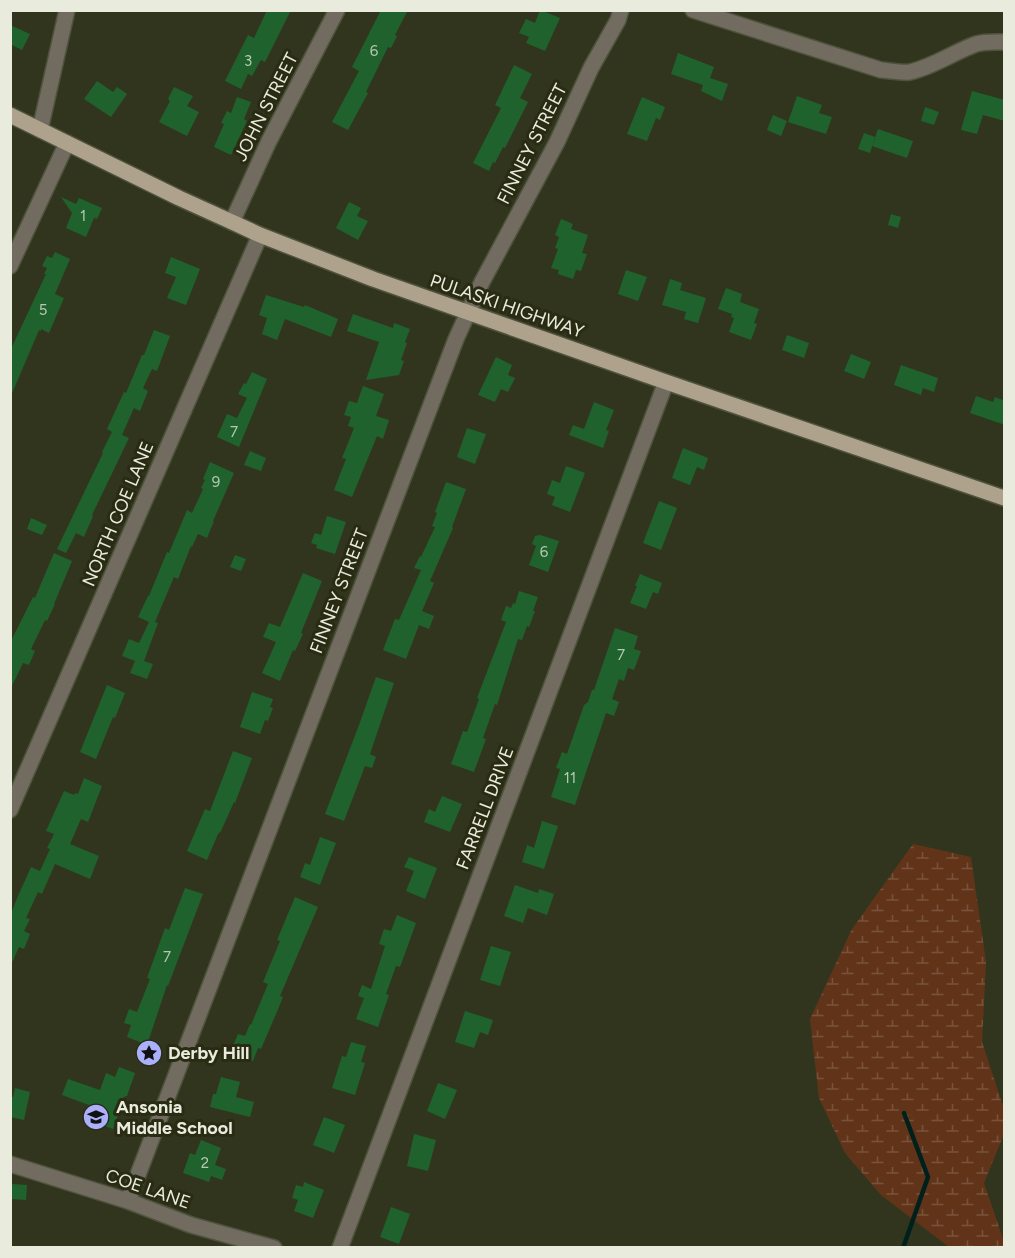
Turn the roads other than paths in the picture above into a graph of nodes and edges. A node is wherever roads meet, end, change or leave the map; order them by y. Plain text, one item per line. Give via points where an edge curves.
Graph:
1 (67, 10) edge
2 (337, 10) edge
3 (621, 10) edge
4 (693, 10) edge
5 (1005, 42) edge
6 (10, 115) edge
7 (40, 130) junction
8 (67, 143) junction
9 (232, 222) junction
10 (17, 235) edge
11 (260, 235) junction
12 (10, 266) edge
13 (467, 313) junction
14 (666, 382) junction
15 (1005, 498) edge
16 (10, 810) edge
17 (10, 1164) edge
18 (128, 1201) junction
19 (274, 1248) edge
20 (340, 1248) edge

1 - 7 street
2 - 9 street, JOHN STREET
3 - 13 street, FINNEY STREET
4 - 5 street via 894,72 921,69 976,44
6 - 7 main road, PULASKI HIGHWAY
7 - 8 main road, PULASKI HIGHWAY
8 - 9 main road, PULASKI HIGHWAY
8 - 10 street
9 - 11 main road, PULASKI HIGHWAY
10 - 12 street
11 - 13 main road, PULASKI HIGHWAY
11 - 16 street, NORTH COE LANE
13 - 14 main road, PULASKI HIGHWAY
13 - 18 street, FINNEY STREET
14 - 15 main road, PULASKI HIGHWAY
14 - 20 street, FARRELL DRIVE
17 - 18 street, COE LANE
18 - 19 street, COE LANE via 191,1225

